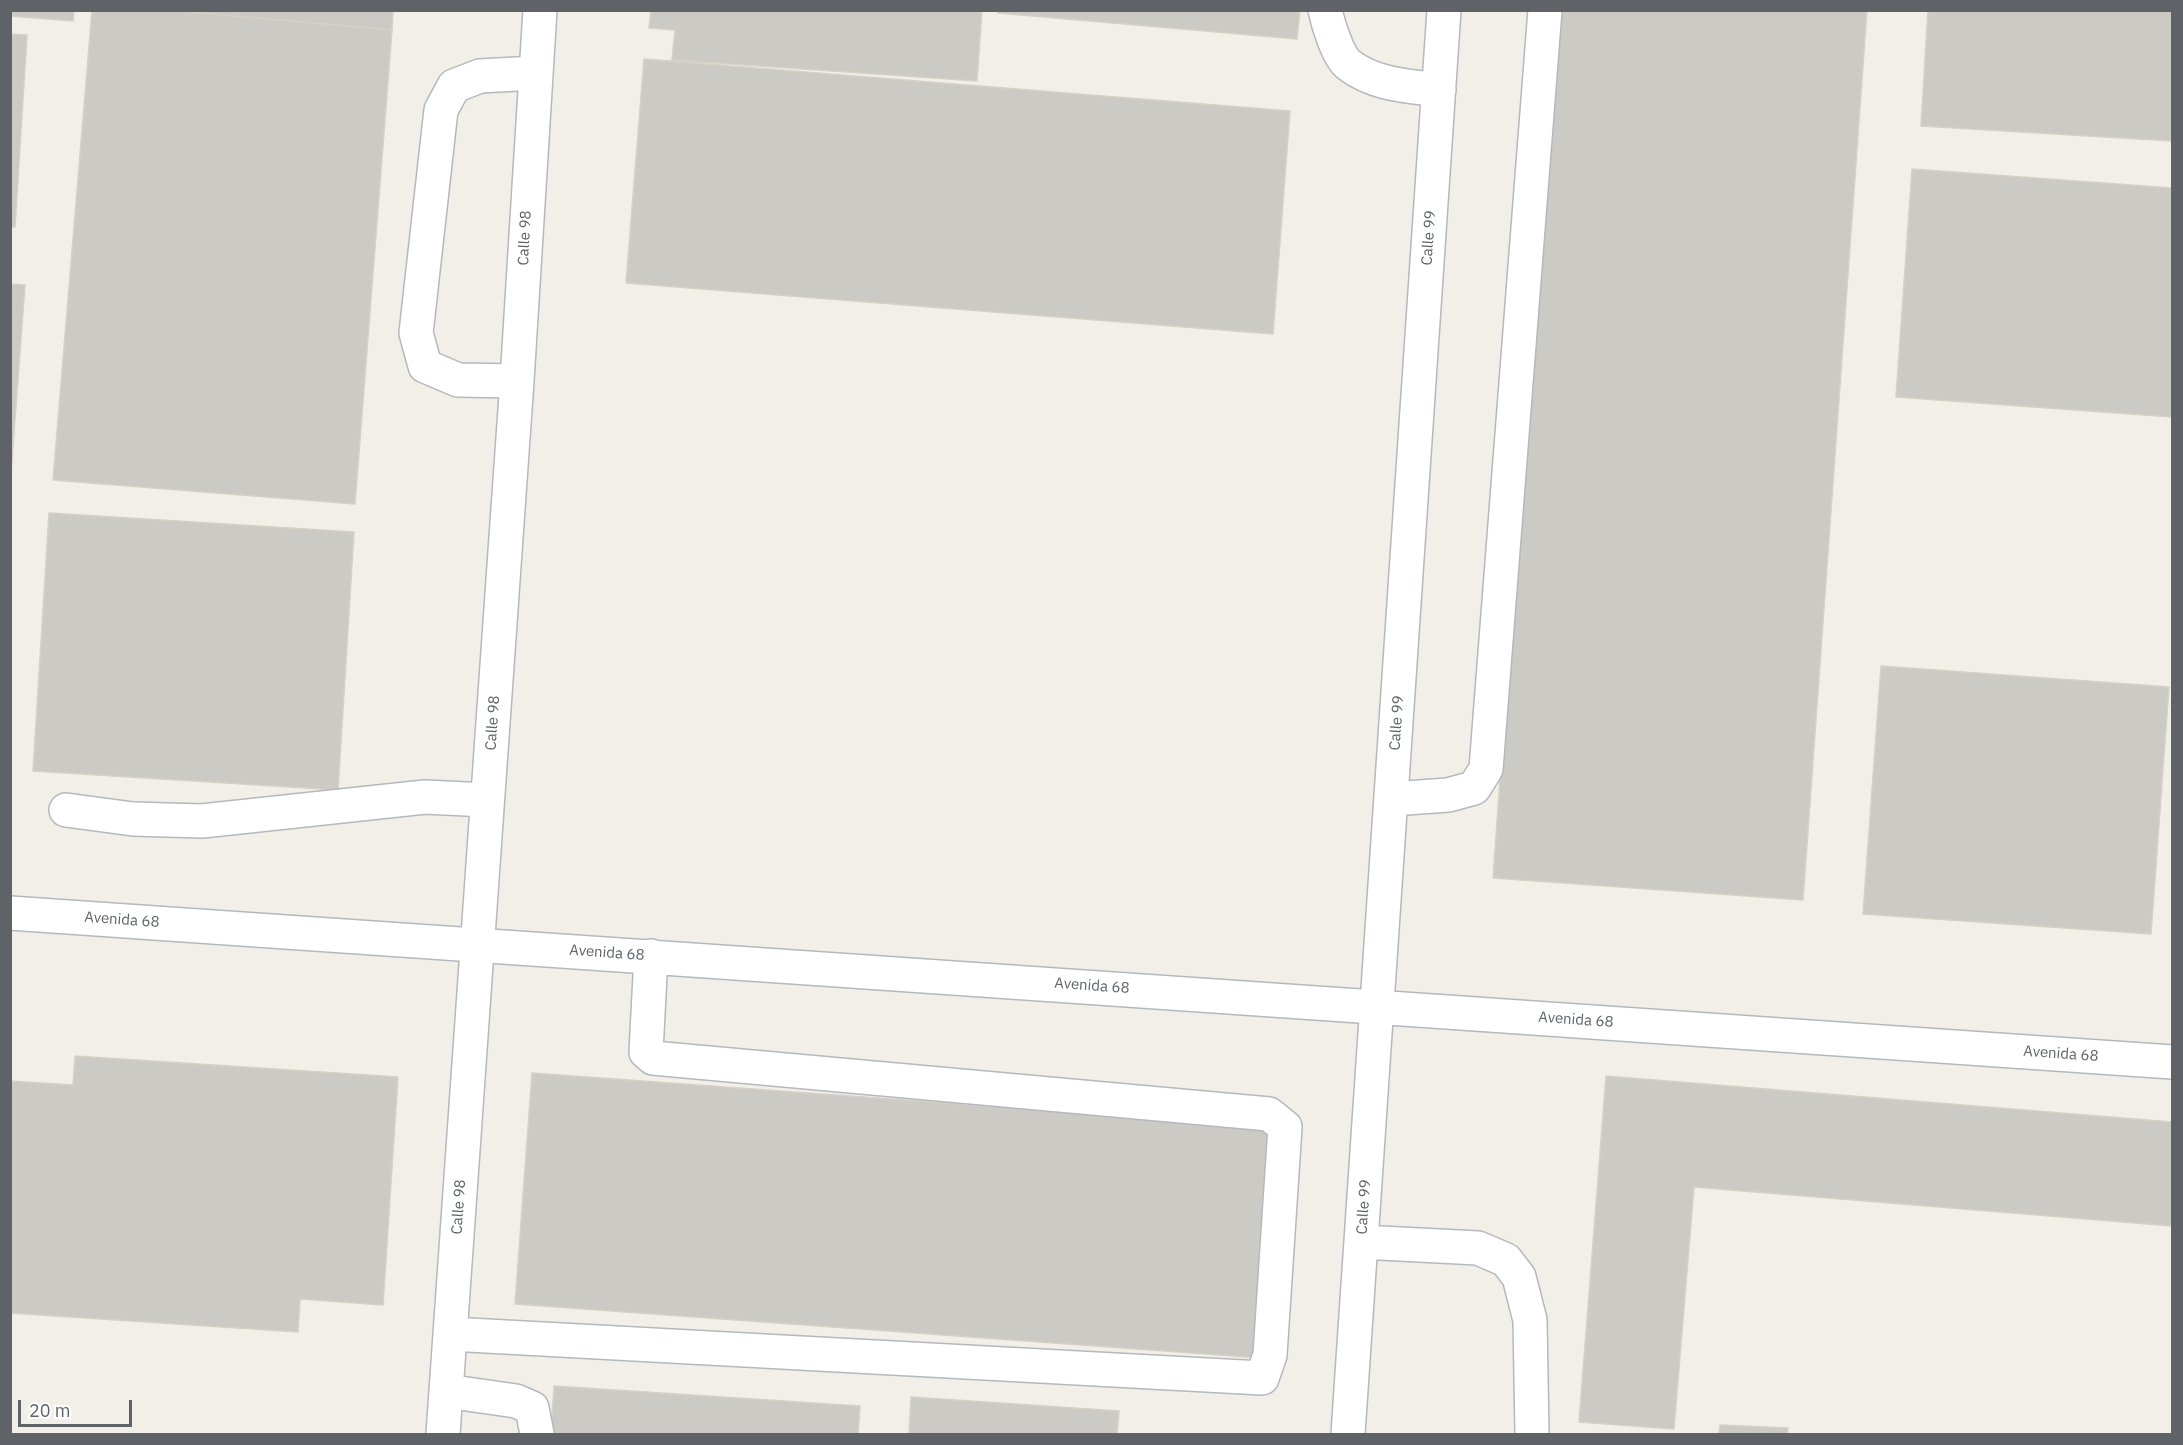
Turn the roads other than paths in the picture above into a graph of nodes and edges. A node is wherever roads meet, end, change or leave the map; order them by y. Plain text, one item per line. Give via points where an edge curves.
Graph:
1 (540, 10) edge
2 (1325, 10) edge
3 (1444, 10) edge
4 (1545, 10) edge
5 (535, 73) junction
6 (1439, 90) junction
7 (517, 381) junction
8 (1392, 799) junction
9 (487, 800) junction
10 (66, 810) dead end
11 (10, 913) edge
12 (477, 944) junction
13 (651, 956) junction
14 (1378, 1006) junction
15 (2172, 1062) edge
16 (1361, 1242) junction
17 (450, 1334) junction
18 (446, 1391) junction
19 (443, 1434) edge
20 (537, 1434) edge
21 (1348, 1434) edge
22 (1532, 1434) edge

1 - 5 lane, Calle 98
2 - 6 lane via 1329,30 1348,65 1381,82
3 - 6 lane, Calle 99
4 - 8 lane via 1486,769 1474,788 1448,795
5 - 7 lane, Calle 98
5 - 7 lane via 480,76 454,86 441,110 416,333 425,366 458,380
6 - 8 lane, Calle 99
7 - 9 lane, Calle 98
8 - 14 lane, Calle 99
9 - 10 lane via 425,797 202,821 133,819
9 - 12 lane, Calle 98
11 - 12 lane, Avenida 68
12 - 13 lane, Avenida 68
12 - 17 lane, Calle 98
13 - 14 lane, Avenida 68
13 - 17 lane via 646,1052 653,1058 1269,1113 1286,1127 1270,1355 1262,1378
14 - 15 lane, Avenida 68
14 - 16 lane, Calle 99
16 - 21 lane, Calle 99
16 - 22 lane via 1478,1248 1506,1260 1519,1277 1530,1320
17 - 18 lane, Calle 98
18 - 19 lane, Calle 98
18 - 20 lane via 516,1401 532,1408

